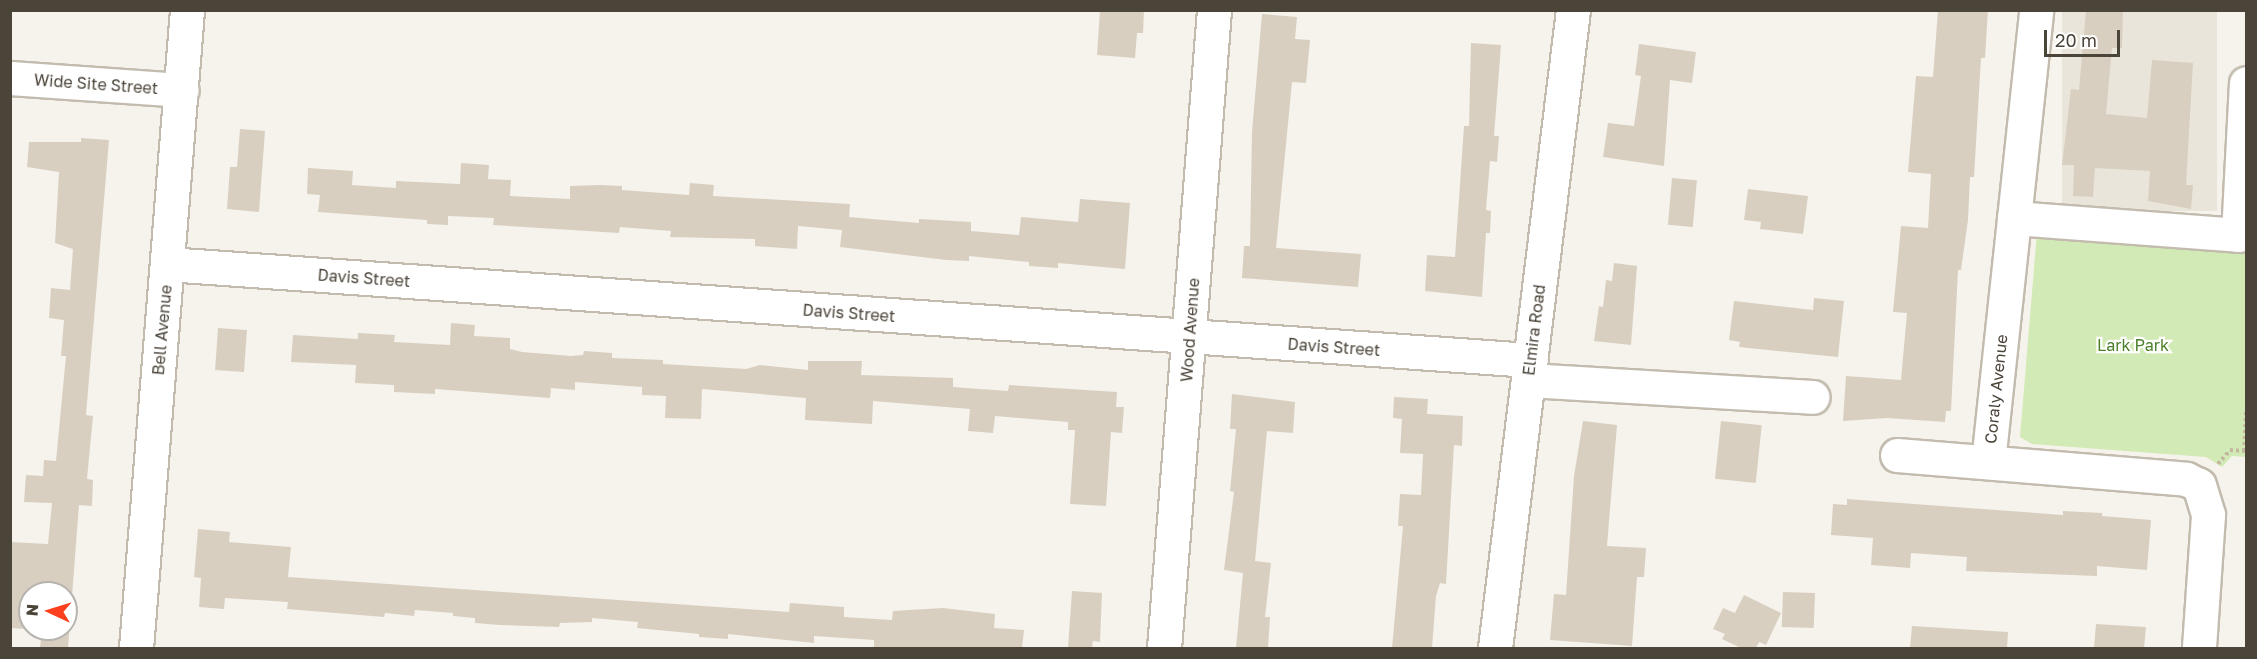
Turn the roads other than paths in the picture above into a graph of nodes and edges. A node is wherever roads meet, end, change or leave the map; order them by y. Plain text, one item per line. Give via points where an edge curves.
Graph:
1 (187, 10) edge
2 (1214, 10) edge
3 (1573, 10) edge
4 (2036, 10) edge
5 (10, 78) edge
6 (2247, 83) edge
7 (182, 90) junction
8 (2014, 218) junction
9 (167, 264) junction
10 (1190, 337) junction
11 (1529, 370) junction
12 (1812, 397) dead end
13 (1897, 455) dead end
14 (1988, 462) junction
15 (136, 648) edge
16 (1164, 648) edge
17 (1495, 648) edge
18 (2199, 648) edge

1 - 7 street, Bell Avenue
2 - 10 street, Wood Avenue
3 - 11 street, Elmira Road
4 - 8 street, Coraly Avenue
5 - 7 street, Wide Site Street
6 - 8 street via 2238,235
7 - 9 street, Bell Avenue
8 - 14 street, Coraly Avenue
9 - 10 street, Davis Street
9 - 15 street, Bell Avenue
10 - 11 street, Davis Street
10 - 16 street, Wood Avenue
11 - 12 street, Davis Street
11 - 17 street, Elmira Road
13 - 14 street
14 - 18 street, Coraly Avenue via 2186,479 2199,485 2208,515

